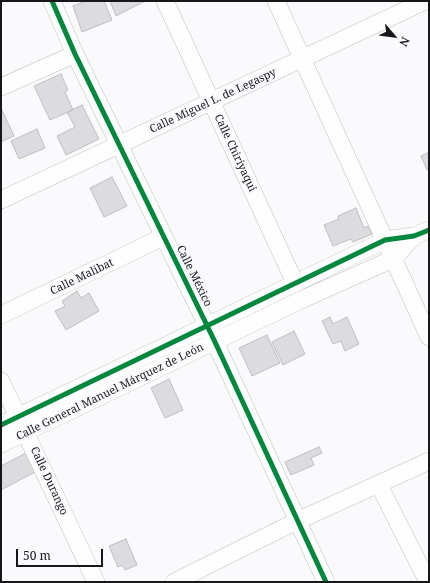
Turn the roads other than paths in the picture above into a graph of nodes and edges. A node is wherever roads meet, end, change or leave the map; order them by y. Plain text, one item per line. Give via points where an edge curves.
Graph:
1 (52, 1) edge
2 (165, 1) edge
3 (276, 1) edge
4 (425, 1) edge
5 (75, 54) junction
6 (301, 59) junction
7 (1, 87) edge
8 (211, 102) junction
9 (120, 145) junction
10 (1, 200) edge
11 (422, 233) edge
12 (163, 237) junction
13 (385, 240) junction
14 (393, 258) junction
15 (295, 282) junction
16 (1, 316) edge
17 (207, 326) junction
18 (429, 336) edge
19 (215, 342) junction
20 (1, 381) edge
21 (18, 417) junction
22 (1, 425) edge
23 (26, 433) junction
24 (1, 444) edge
25 (429, 461) edge
26 (379, 485) junction
27 (297, 521) junction
28 (96, 582) edge
29 (174, 582) edge
30 (326, 582) edge
31 (428, 582) edge

1 - 5 street, Calle México
2 - 8 street, Calle Chiriyaqui
3 - 6 street
4 - 6 street, Calle Miguel L. de Legaspy
5 - 7 street
5 - 9 street, Calle México
6 - 8 street, Calle Miguel L. de Legaspy
6 - 13 street
8 - 9 street, Calle Miguel L. de Legaspy
8 - 15 street, Calle Chiriyaqui
9 - 10 street, Calle Miguel L. de Legaspy
9 - 12 street, Calle México
11 - 13 street, Calle General Manuel Márquez de León
11 - 14 street
12 - 16 street, Calle Malibat
12 - 17 street, Calle México
13 - 14 street
13 - 15 street, Calle General Manuel Márquez de León
14 - 18 street
14 - 19 street, Calle General Manuel Márquez de León
15 - 17 street, Calle General Manuel Márquez de León
17 - 19 street, Calle México
17 - 21 street, Calle General Manuel Márquez de León
19 - 23 street, Calle General Manuel Márquez de León
19 - 27 street, Calle México
20 - 21 street, Calle Durango
21 - 22 street, Calle General Manuel Márquez de León
21 - 23 street, Calle Durango
23 - 24 street, Calle General Manuel Márquez de León
23 - 28 street, Calle Durango
25 - 26 street
26 - 27 street
26 - 31 street
27 - 29 street
27 - 30 street, Calle México

